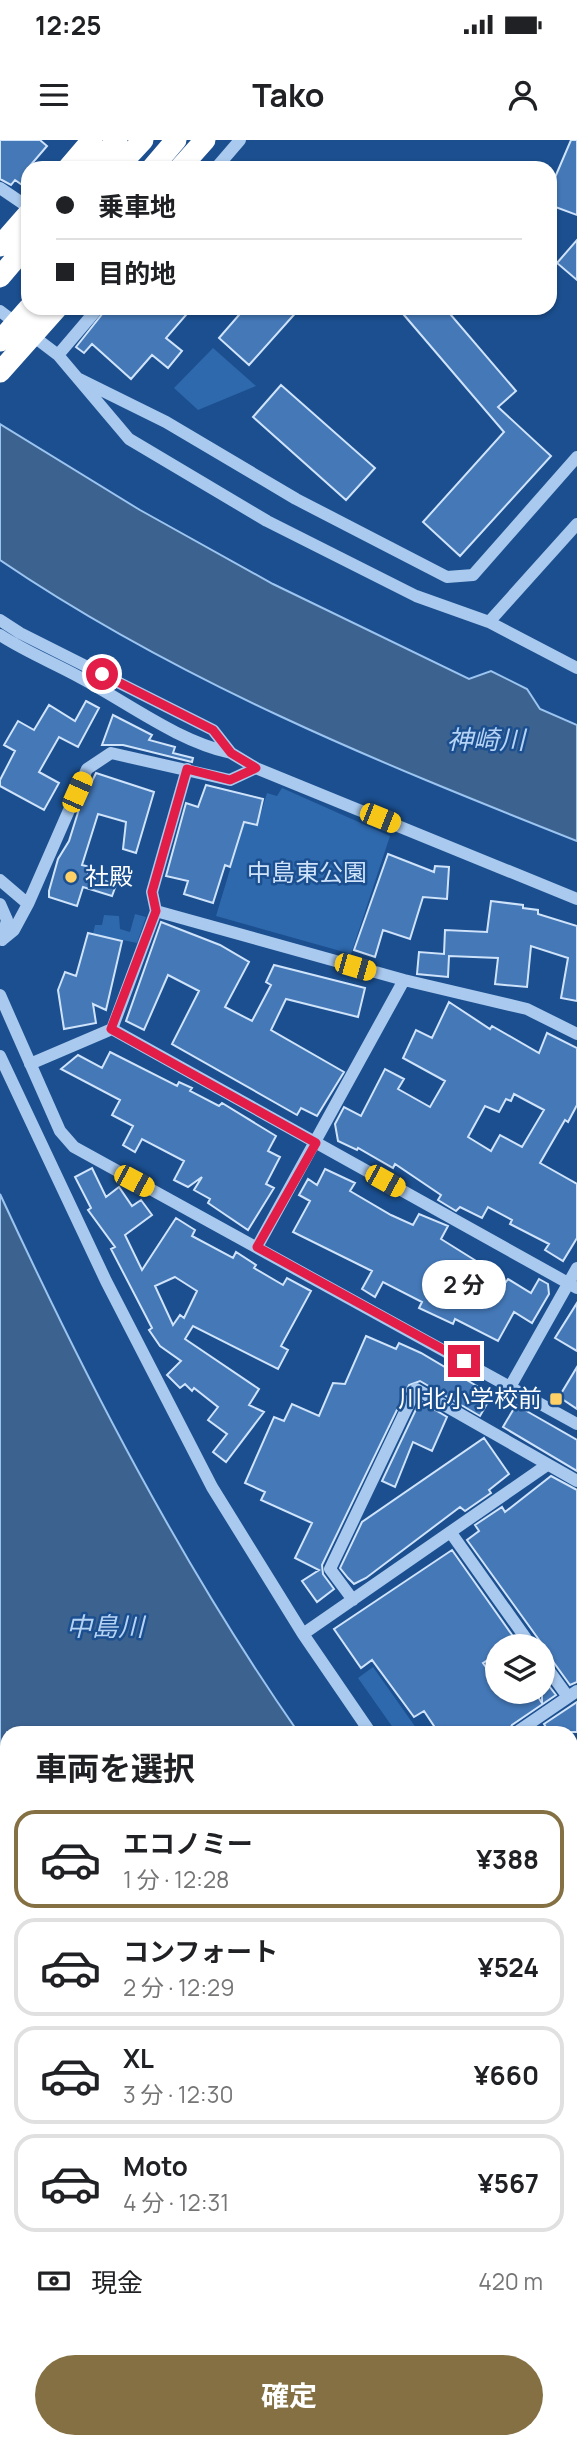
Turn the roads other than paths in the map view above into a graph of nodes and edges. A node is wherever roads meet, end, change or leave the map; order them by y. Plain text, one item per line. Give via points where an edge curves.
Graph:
1 (92, 140) edge
2 (117, 140) edge
3 (143, 140) edge
4 (176, 140) edge
5 (205, 140) edge
6 (240, 140) edge
7 (74, 161) edge
8 (99, 161) edge
9 (124, 161) edge
10 (158, 161) edge
11 (186, 161) edge
12 (222, 161) edge
13 (0, 188) edge
14 (21, 202) edge
15 (21, 222) edge
16 (0, 246) edge
17 (21, 252) edge
18 (21, 268) edge
19 (0, 277) edge
20 (0, 287) edge
21 (0, 311) edge
22 (23, 315) edge
23 (51, 315) edge
24 (92, 315) edge
25 (0, 341) edge
26 (58, 355) junction
27 (0, 372) edge
28 (79, 379) junction
29 (577, 457) edge
30 (577, 524) edge
31 (0, 620) edge
32 (489, 622) junction
33 (0, 635) edge
34 (577, 668) edge
35 (231, 753) junction
36 (256, 768) junction
37 (187, 769) junction
38 (0, 880) edge
39 (577, 899) edge
40 (0, 904) edge
41 (27, 904) junction
42 (156, 911) junction
43 (1, 938) edge
44 (404, 980) junction
45 (0, 995) edge
46 (111, 1029) junction
47 (577, 1034) edge
48 (0, 1056) edge
49 (30, 1064) junction
50 (316, 1143) junction
51 (257, 1247) junction
52 (577, 1268) edge
53 (573, 1286) edge
54 (510, 1387) junction
55 (577, 1423) edge
56 (547, 1465) junction
57 (577, 1481) edge
58 (451, 1533) junction
59 (353, 1600) junction
60 (303, 1634) junction
61 (523, 1634) edge
62 (555, 1675) edge
63 (573, 1694) edge
64 (366, 1726) edge
65 (526, 1726) edge

1 - 7 highway
2 - 8 highway
3 - 9 highway
4 - 10 highway
5 - 11 highway
6 - 12 street
13 - 14 street
15 - 16 highway
17 - 19 highway
18 - 20 highway
21 - 26 street
22 - 25 highway, bridge
23 - 27 highway, bridge
24 - 26 street
26 - 28 street
28 - 29 street via 447,577 473,575
28 - 32 street via 129,439 232,501 416,596
30 - 32 street
31 - 35 street via 213,730
32 - 34 street
33 - 35 street via 204,747
35 - 36 street
36 - 37 street via 230,780
36 - 39 street
37 - 41 street via 111,753 87,769
37 - 42 street via 152,892
38 - 41 street
40 - 43 street via 6,920
41 - 43 street via 14,930
42 - 44 street
42 - 46 street
44 - 47 street via 527,1009
44 - 50 street
45 - 49 street
46 - 49 street
46 - 50 street
48 - 60 street via 169,1406 212,1487
49 - 51 street via 60,1132 74,1147
50 - 51 street
50 - 53 street
51 - 54 street
52 - 53 street
53 - 54 street
54 - 55 street
56 - 57 street
56 - 58 street
56 - 59 street via 416,1390 330,1569
58 - 59 street
58 - 61 street
59 - 60 street
60 - 64 street
62 - 63 street
63 - 65 street

